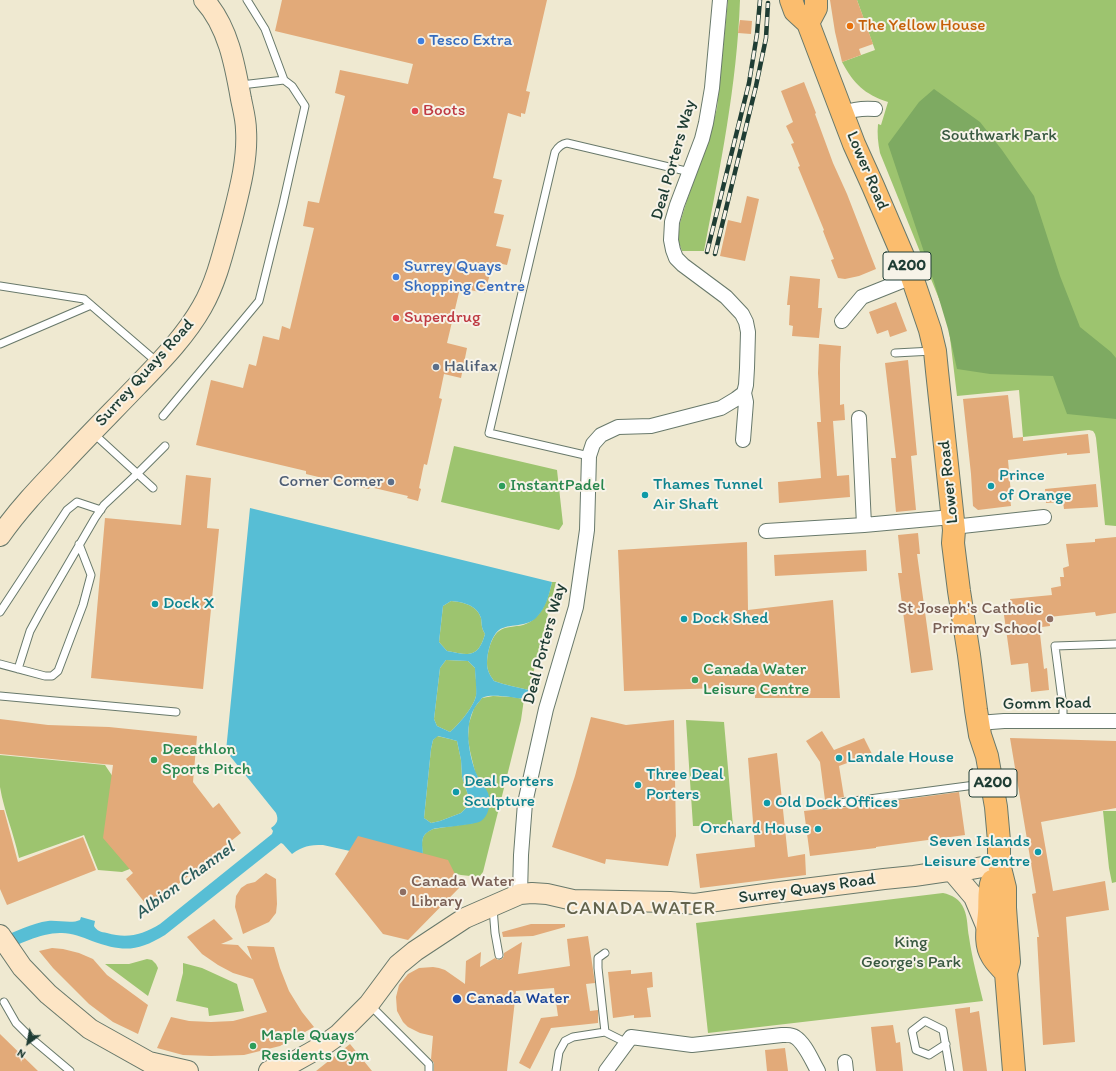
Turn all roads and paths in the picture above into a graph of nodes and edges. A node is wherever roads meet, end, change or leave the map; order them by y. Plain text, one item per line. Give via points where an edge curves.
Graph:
1 (204, 0) edge
2 (247, 0) edge
3 (720, 0) edge
4 (791, 0) edge
5 (816, 0) edge
6 (808, 23) junction
7 (284, 80) junction
8 (238, 86) junction
9 (875, 109) dead end
10 (843, 113) junction
11 (690, 172) junction
12 (912, 277) junction
13 (0, 286) edge
14 (91, 305) junction
15 (842, 321) dead end
16 (0, 344) edge
17 (935, 351) junction
18 (895, 353) dead end
19 (158, 364) junction
20 (744, 392) junction
21 (163, 416) dead end
22 (859, 418) dead end
23 (92, 432) junction
24 (743, 440) dead end
25 (165, 446) dead end
26 (590, 456) junction
27 (137, 474) junction
28 (153, 488) dead end
29 (101, 510) junction
30 (1044, 517) dead end
31 (952, 522) junction
32 (864, 525) junction
33 (766, 531) dead end
34 (0, 536) edge
35 (79, 544) junction
36 (0, 612) edge
37 (1116, 644) edge
38 (0, 664) edge
39 (18, 669) junction
40 (0, 696) edge
41 (176, 712) dead end
42 (1063, 721) junction
43 (1116, 721) edge
44 (978, 723) junction
45 (993, 783) junction
46 (824, 805) dead end
47 (999, 864) junction
48 (952, 870) junction
49 (520, 894) junction
50 (493, 905) junction
51 (987, 928) junction
52 (0, 935) edge
53 (605, 953) dead end
54 (499, 955) dead end
55 (1006, 973) junction
56 (4, 1002) dead end
57 (369, 1004) junction
58 (605, 1032) junction
59 (627, 1043) junction
60 (946, 1044) junction
61 (146, 1066) edge
62 (70, 1071) edge
63 (188, 1071) edge
64 (270, 1071) edge
65 (429, 1071) edge
66 (556, 1071) edge
67 (606, 1071) edge
68 (818, 1071) edge
69 (950, 1071) edge
70 (1014, 1071) edge

1 - 8 street, Surrey Quays Road via 226,37
2 - 7 lane via 265,29
3 - 11 street, Deal Porters Way via 712,88 706,123
4 - 6 main road, Lower Road / A200 via 795,11
5 - 6 main road via 816,8
6 - 10 main road, Lower Road / A200
7 - 8 lane
7 - 21 lane via 292,86 305,106 259,301
8 - 19 street, Surrey Quays Road via 246,129 246,149 224,252 203,306 188,329
9 - 10 street, Lower Road
10 - 12 main road, Lower Road / A200
11 - 20 street, Deal Porters Way via 672,222 673,250 683,265 726,297 746,322 748,368
11 - 26 lane via 567,143 562,144 555,152 489,433
12 - 15 street via 862,297
12 - 17 main road, Lower Road / A200
13 - 14 lane via 84,299
14 - 16 lane
14 - 19 lane
17 - 18 lane
17 - 31 main road, Lower Road / A200
19 - 23 street, Surrey Quays Road
20 - 24 street, Deal Porters Way via 746,402
20 - 26 street, Deal Porters Way via 732,403 715,410 651,426 618,427 601,436 593,444
22 - 32 street
23 - 27 lane
23 - 34 street, Surrey Quays Road via 27,501
25 - 27 lane
26 - 49 street, Deal Porters Way via 587,530 576,607 546,709 525,803
27 - 28 lane
27 - 29 lane
29 - 35 lane
29 - 36 lane via 77,502 67,510
30 - 31 street
31 - 32 street
31 - 44 main road, Lower Road / A200 via 969,655 970,693
32 - 33 street
35 - 39 lane via 30,631
35 - 39 lane via 91,575 83,605 58,671 52,676 45,676
37 - 42 lane via 1055,646
38 - 39 lane
40 - 41 lane
42 - 43 street, Gomm Road
42 - 44 street, Gomm Road
44 - 45 main road, Lower Road / A200
45 - 46 lane
45 - 47 main road, Lower Road / A200
47 - 48 street, Surrey Quays Road
47 - 51 main road, A200 via 990,887
47 - 55 main road, A200 via 1005,888 1004,908 1009,962
48 - 49 street, Surrey Quays Road via 695,904 573,900 547,894
48 - 51 street via 974,897
49 - 50 street, Surrey Quays Road
50 - 54 lane
50 - 57 street, Surrey Quays Road via 465,918 415,951 398,965
51 - 55 main road, A200 via 992,956
52 - 61 street via 22,967 48,994 90,1029
53 - 58 lane via 598,958 598,968
55 - 70 main road, A200
56 - 62 lane via 16,1023
57 - 64 street, Surrey Quays Road via 338,1035 324,1045 292,1063
57 - 65 lane via 429,1064
58 - 59 lane
58 - 66 lane via 573,1037 566,1041 559,1052
59 - 67 street
59 - 68 street via 631,1037 692,1045 790,1035 803,1044
60 - 60 lane via 929,1055 916,1050 912,1032 925,1021 943,1030
60 - 69 lane
61 - 63 street

